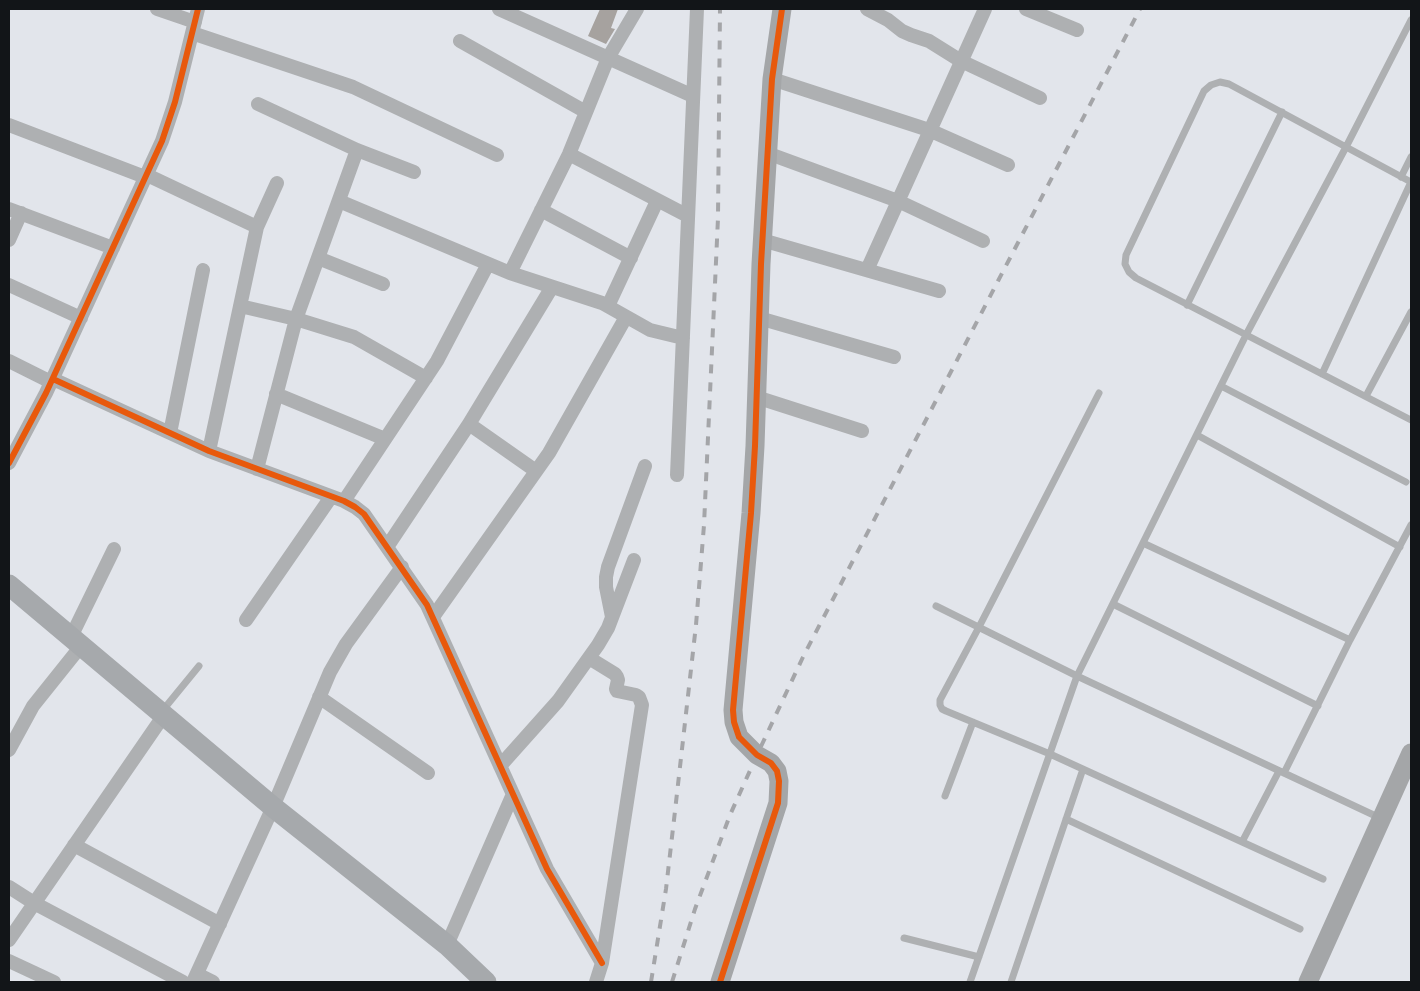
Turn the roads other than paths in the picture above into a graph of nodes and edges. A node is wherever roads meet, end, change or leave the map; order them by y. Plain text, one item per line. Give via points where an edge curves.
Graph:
1 (157, 9) edge
2 (500, 9) edge
3 (637, 9) edge
4 (697, 9) edge
5 (782, 9) edge
6 (867, 9) edge
7 (985, 9) edge
8 (1026, 9) edge
9 (1411, 20) edge
10 (195, 21) edge
11 (1077, 30) dead end
12 (460, 40) dead end
13 (608, 58) junction
14 (961, 61) junction
15 (772, 79) junction
16 (693, 96) junction
17 (1040, 98) dead end
18 (258, 104) dead end
19 (586, 112) junction
20 (1282, 112) junction
21 (9, 125) edge
22 (930, 130) junction
23 (1346, 147) junction
24 (358, 150) junction
25 (767, 153) junction
26 (569, 154) junction
27 (497, 155) dead end
28 (1411, 157) edge
29 (1008, 165) dead end
30 (414, 172) dead end
31 (146, 176) junction
32 (1401, 176) junction
33 (277, 183) dead end
34 (339, 201) junction
35 (657, 201) junction
36 (898, 201) junction
37 (541, 210) junction
38 (15, 211) edge
39 (688, 216) junction
40 (257, 227) junction
41 (9, 240) edge
42 (762, 240) junction
43 (983, 241) dead end
44 (113, 248) junction
45 (318, 258) junction
46 (631, 258) junction
47 (488, 264) junction
48 (203, 270) dead end
49 (867, 270) junction
50 (510, 273) junction
51 (383, 284) dead end
52 (9, 285) edge
53 (552, 287) junction
54 (938, 291) dead end
55 (1187, 305) junction
56 (240, 306) junction
57 (608, 306) junction
58 (1411, 312) edge
59 (626, 317) junction
60 (81, 318) junction
61 (759, 318) junction
62 (296, 319) junction
63 (1246, 335) junction
64 (683, 338) junction
65 (894, 357) dead end
66 (9, 361) edge
67 (1322, 374) junction
68 (426, 378) junction
69 (52, 380) junction
70 (1221, 386) junction
71 (1099, 393) dead end
72 (276, 394) junction
73 (1366, 396) junction
74 (756, 397) junction
75 (1411, 420) edge
76 (469, 424) junction
77 (862, 431) dead end
78 (170, 433) junction
79 (1197, 435) junction
80 (385, 439) junction
81 (210, 451) junction
82 (9, 463) edge
83 (645, 466) dead end
84 (257, 470) junction
85 (536, 471) junction
86 (677, 474) dead end
87 (1406, 482) dead end
88 (338, 499) junction
89 (1411, 524) edge
90 (1143, 543) junction
91 (387, 547) junction
92 (1400, 547) junction
93 (114, 549) dead end
94 (634, 560) dead end
95 (402, 567) junction
96 (9, 585) edge
97 (1112, 604) junction
98 (936, 606) dead end
99 (432, 617) junction
100 (612, 617) junction
101 (246, 620) dead end
102 (979, 627) junction
103 (1350, 640) junction
104 (76, 642) junction
105 (588, 658) junction
106 (199, 666) dead end
107 (1077, 676) junction
108 (320, 697) junction
109 (1318, 706) junction
110 (162, 714) junction
111 (973, 722) junction
112 (9, 750) edge
113 (1411, 753) edge
114 (1050, 754) junction
115 (500, 766) junction
116 (1083, 769) junction
117 (1282, 772) junction
118 (428, 773) dead end
119 (1404, 784) edge
120 (513, 794) junction
121 (945, 796) dead end
122 (272, 807) junction
123 (1381, 818) junction
124 (1066, 819) junction
125 (1242, 842) junction
126 (74, 845) junction
127 (1323, 879) dead end
128 (9, 887) edge
129 (34, 903) junction
130 (220, 924) junction
131 (1300, 929) dead end
132 (904, 938) dead end
133 (9, 940) edge
134 (447, 945) junction
135 (979, 957) junction
136 (9, 961) edge
137 (602, 963) junction
138 (195, 978) edge
139 (54, 982) edge
140 (183, 982) edge
141 (213, 982) edge
142 (486, 982) edge
143 (596, 982) edge
144 (720, 982) edge
145 (970, 982) edge
146 (1010, 982) edge
147 (1308, 982) edge

1 - 10 street
2 - 13 street
3 - 13 street
4 - 16 street
5 - 15 street
6 - 14 street
7 - 14 street
8 - 11 street
9 - 23 lane
10 - 27 street via 353,87
10 - 31 street via 176,102
12 - 19 street
13 - 16 street
13 - 19 street
14 - 17 street
14 - 22 street
15 - 22 street
15 - 25 street
16 - 39 street
18 - 24 street
19 - 26 street
20 - 23 lane
20 - 55 lane
20 - 55 lane via 1228,84 1211,84 1204,91 1126,255 1129,272 1136,278
21 - 31 street
22 - 29 street
22 - 36 street
23 - 32 lane
23 - 63 lane
24 - 30 street
24 - 34 street
25 - 36 street
25 - 42 street
26 - 35 street
26 - 37 street
28 - 32 lane
31 - 40 street
31 - 44 street
32 - 67 lane via 1411,182
33 - 40 street
34 - 45 street
34 - 47 street
35 - 39 street
35 - 46 street
36 - 43 street
36 - 49 street
37 - 46 street
37 - 50 street
38 - 41 street
38 - 44 street
39 - 64 street
40 - 56 street
42 - 49 street
42 - 61 street
44 - 60 street
45 - 51 street
45 - 62 street
46 - 57 street
47 - 50 street
47 - 68 street
48 - 78 street
49 - 54 street
50 - 53 street
52 - 60 street
53 - 57 street
53 - 76 street
55 - 63 lane
56 - 62 street
56 - 81 street
57 - 59 street
58 - 73 lane
59 - 64 street via 650,330
59 - 85 street
60 - 69 street
61 - 65 street
61 - 74 street
62 - 68 street via 354,337
62 - 72 street
63 - 67 lane
63 - 70 lane
64 - 86 street
66 - 69 street
67 - 73 lane
68 - 80 street
69 - 78 street
69 - 82 street
70 - 79 lane
70 - 87 lane
71 - 102 lane
72 - 80 street
72 - 84 street
73 - 75 lane
74 - 77 street
74 - 144 street via 751,513 733,710 739,737 757,755 771,763 779,782 776,811
76 - 85 street
76 - 91 street
78 - 81 street
79 - 90 lane
79 - 92 lane
80 - 88 street
81 - 84 street
83 - 100 street via 607,572 606,587
84 - 88 street
85 - 99 street
88 - 91 street via 364,514
88 - 101 street
89 - 92 lane
90 - 97 lane
90 - 103 lane
91 - 95 street
92 - 103 lane
93 - 104 street
94 - 100 street
95 - 99 street
95 - 108 street via 346,644
96 - 104 main road
97 - 107 lane
97 - 109 lane
98 - 102 lane
99 - 115 street
100 - 105 street via 604,636
102 - 107 lane
102 - 111 lane via 940,700 942,709
103 - 109 lane
104 - 110 main road
104 - 112 street via 33,706
105 - 115 street via 558,701
105 - 137 street via 617,677 617,690 636,695 642,701
106 - 110 lane
107 - 114 lane
107 - 117 lane
108 - 118 street
108 - 122 street
109 - 117 lane
110 - 122 main road
110 - 126 street
111 - 114 lane
111 - 121 lane
113 - 119 street
114 - 116 lane
114 - 135 lane
115 - 120 street
116 - 124 lane
116 - 125 lane
117 - 123 lane
117 - 125 lane
119 - 123 street
120 - 134 street
120 - 137 street via 551,878
122 - 130 street
122 - 134 main road
123 - 147 street
124 - 131 lane
124 - 146 lane
125 - 127 lane
126 - 129 street
126 - 130 street
128 - 129 street
129 - 133 street
129 - 140 street
130 - 138 street
132 - 135 lane
134 - 142 main road
135 - 145 lane
136 - 139 street
137 - 143 street
138 - 141 street

